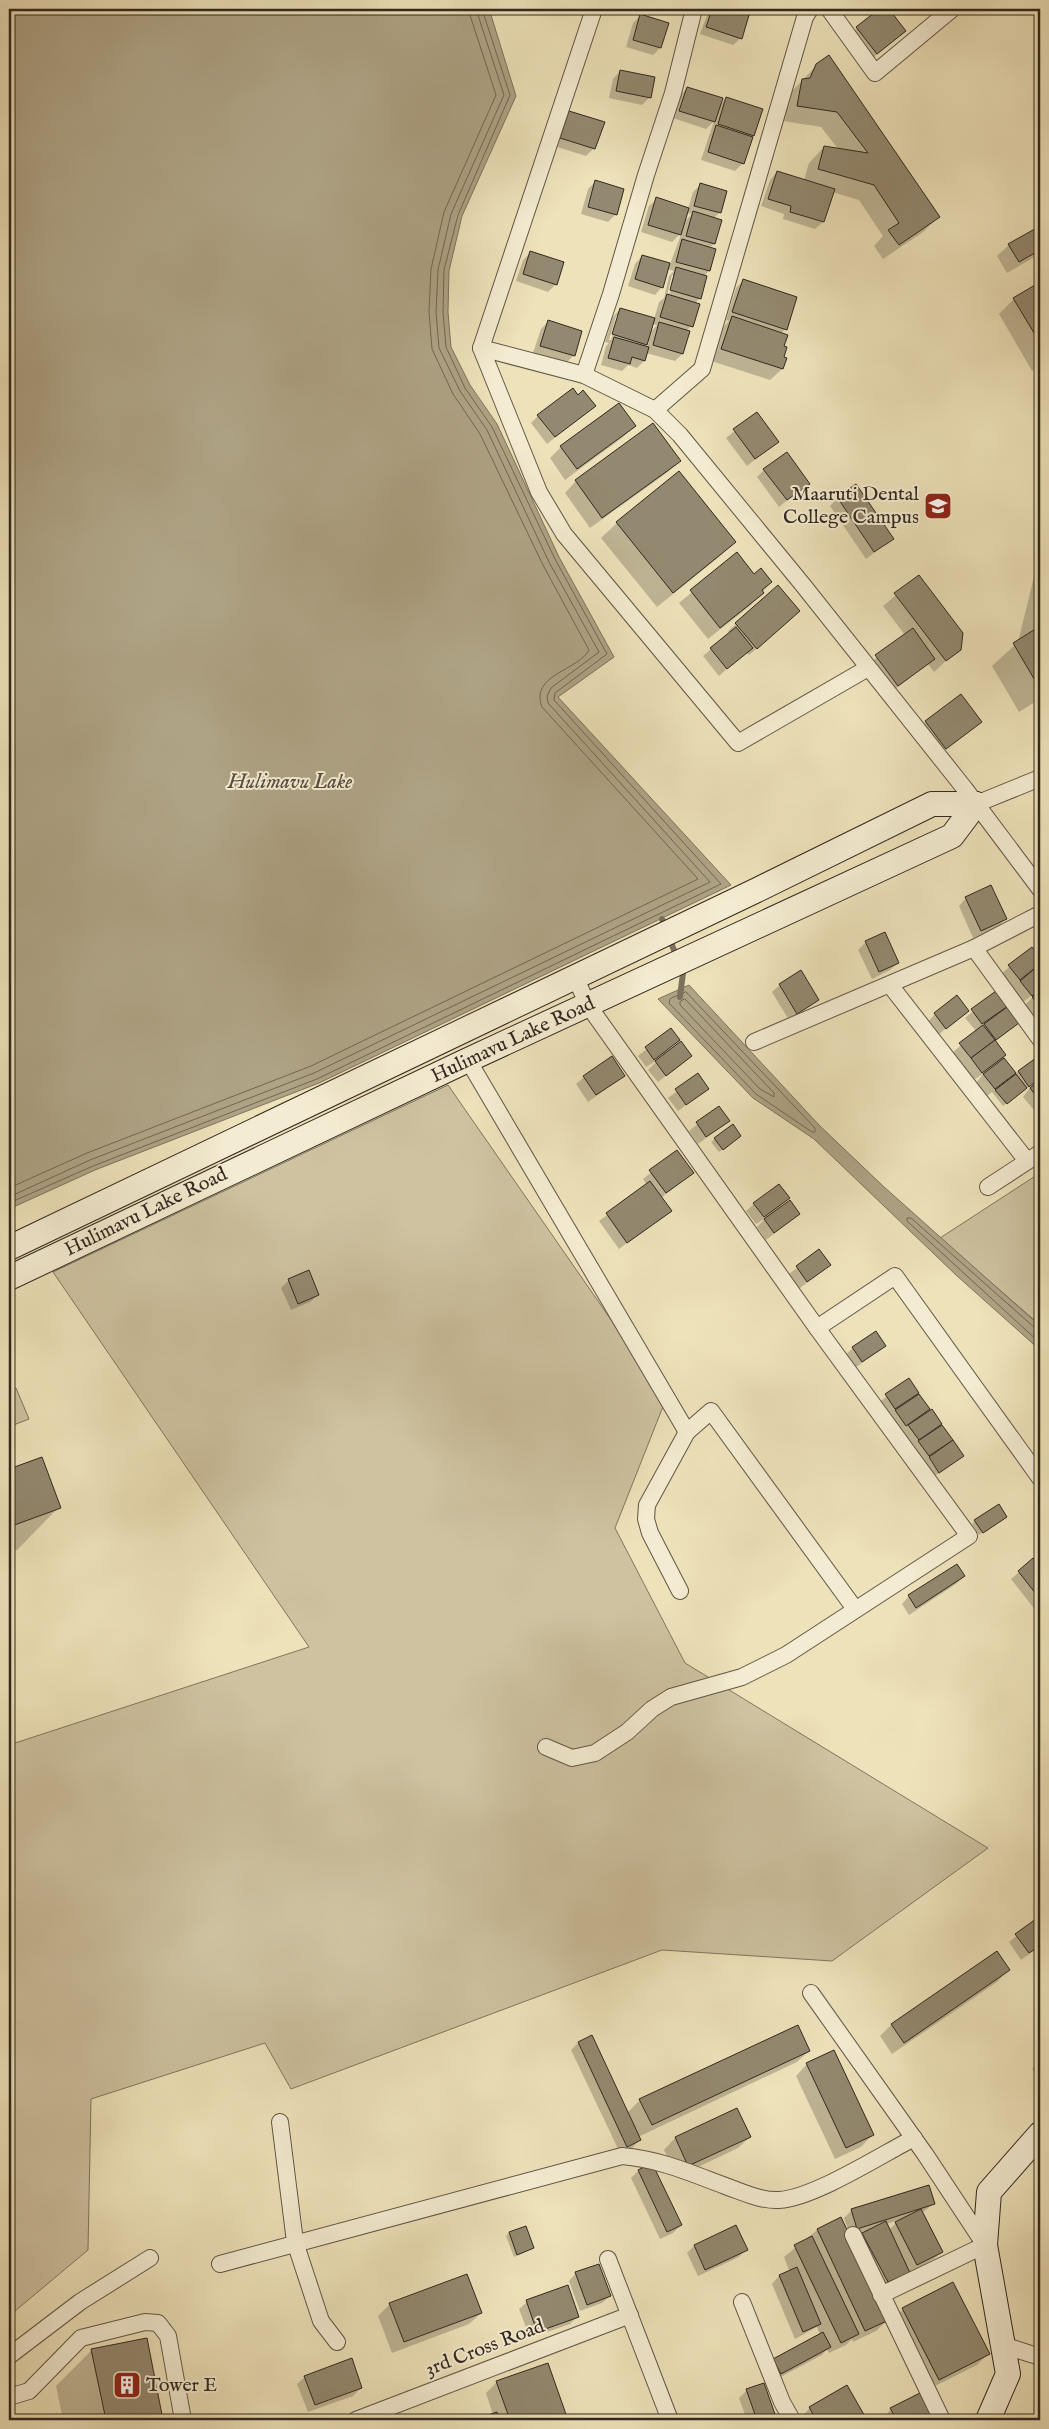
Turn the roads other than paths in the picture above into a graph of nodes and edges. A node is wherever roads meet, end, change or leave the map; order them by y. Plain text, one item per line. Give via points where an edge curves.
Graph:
1 (594, 9) edge
2 (694, 9) edge
3 (810, 9) edge
4 (829, 9) edge
5 (952, 9) edge
6 (481, 348) junction
7 (584, 375) junction
8 (655, 410) junction
9 (868, 668) junction
10 (1040, 778) edge
11 (976, 804) junction
12 (1040, 889) edge
13 (1040, 914) edge
14 (974, 948) junction
15 (575, 977) junction
16 (890, 985) junction
17 (588, 1005) junction
18 (1040, 1039) edge
19 (754, 1042) dead end
20 (468, 1060) junction
21 (1034, 1157) edge
22 (988, 1187) dead end
23 (9, 1248) edge
24 (9, 1278) edge
25 (817, 1328) junction
26 (687, 1432) junction
27 (1040, 1478) edge
28 (680, 1591) dead end
29 (855, 1610) junction
30 (546, 1747) dead end
31 (811, 1993) dead end
32 (280, 2122) dead end
33 (1040, 2134) edge
34 (914, 2138) junction
35 (853, 2235) dead end
36 (295, 2242) junction
37 (985, 2245) junction
38 (150, 2258) dead end
39 (608, 2259) dead end
40 (220, 2264) dead end
41 (881, 2294) junction
42 (742, 2302) dead end
43 (630, 2315) junction
44 (337, 2342) dead end
45 (1003, 2344) junction
46 (9, 2356) edge
47 (1040, 2357) edge
48 (9, 2397) edge
49 (183, 2420) edge
50 (356, 2420) edge
51 (670, 2420) edge
52 (792, 2420) edge
53 (942, 2420) edge
54 (988, 2420) edge

1 - 6 street
2 - 7 street via 673,93
3 - 8 street via 702,369
4 - 5 street via 875,73
6 - 7 street
6 - 9 street via 539,492 564,534 738,743
7 - 8 street
8 - 9 street via 687,443
9 - 11 street
10 - 11 street
11 - 12 street
11 - 15 main road, Hulimavu Lake Road via 932,804
11 - 17 main road, Hulimavu Lake Road via 952,836
13 - 14 street
14 - 16 street
14 - 18 street
15 - 17 street
15 - 23 main road, Hulimavu Lake Road
16 - 19 street
16 - 21 street
17 - 20 main road, Hulimavu Lake Road
17 - 25 street
20 - 24 main road, Hulimavu Lake Road
20 - 26 street
21 - 22 street
25 - 27 street via 895,1276
25 - 29 street via 969,1536
26 - 28 street via 647,1506 646,1520
26 - 29 street via 711,1411
29 - 30 street via 786,1655 742,1677 671,1697 627,1732 595,1752 572,1758
31 - 34 street
32 - 36 street
33 - 37 main road via 990,2192
34 - 36 street via 801,2197 760,2198 662,2163 622,2156
34 - 37 street
35 - 41 street
36 - 40 street
36 - 44 street via 322,2321
37 - 41 street
37 - 45 main road
38 - 46 street via 80,2302
39 - 43 street
41 - 53 street
42 - 52 street
43 - 50 street, 3rd Cross Road
43 - 51 street
45 - 47 street
45 - 54 main road via 1008,2374
48 - 49 street via 29,2391 82,2338 145,2322 158,2323 168,2336

